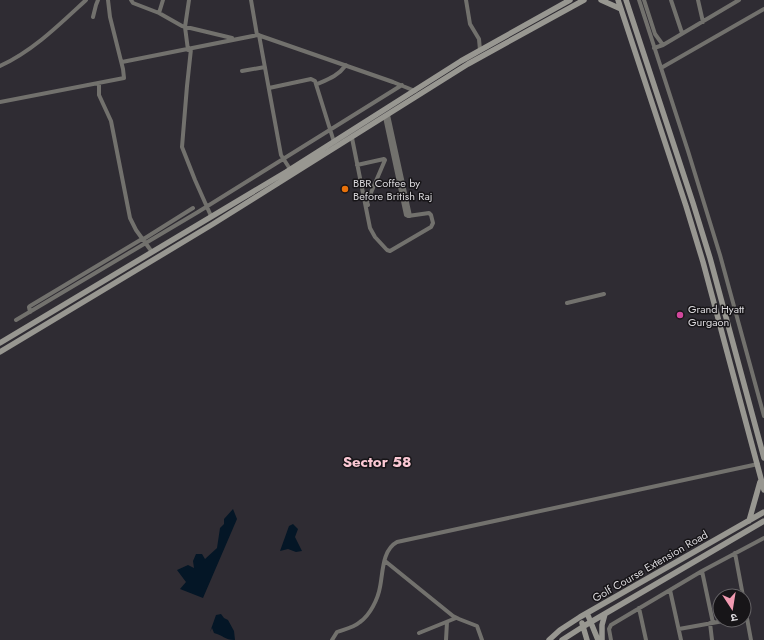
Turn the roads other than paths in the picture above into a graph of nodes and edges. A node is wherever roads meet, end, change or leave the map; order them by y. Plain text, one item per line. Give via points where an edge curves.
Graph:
1 (86, 0) edge
2 (98, 0) edge
3 (108, 0) edge
4 (131, 0) edge
5 (163, 0) edge
6 (189, 0) edge
7 (251, 0) edge
8 (466, 0) edge
9 (570, 0) edge
10 (584, 0) edge
11 (601, 0) edge
12 (618, 0) edge
13 (626, 0) edge
14 (639, 0) edge
15 (644, 0) edge
16 (671, 0) edge
17 (698, 0) edge
18 (739, 0) edge
19 (621, 9) junction
20 (764, 9) edge
21 (159, 13) junction
22 (93, 17) dead end
23 (703, 22) junction
24 (185, 28) junction
25 (682, 33) junction
26 (258, 35) junction
27 (235, 39) junction
28 (663, 45) junction
29 (654, 48) junction
30 (189, 49) junction
31 (480, 50) junction
32 (122, 62) junction
33 (346, 65) junction
34 (0, 66) edge
35 (265, 67) junction
36 (661, 68) junction
37 (242, 71) dead end
38 (99, 83) junction
39 (317, 84) junction
40 (402, 86) junction
41 (269, 88) junction
42 (417, 93) junction
43 (0, 102) edge
44 (386, 116) junction
45 (331, 130) junction
46 (352, 138) junction
47 (334, 142) junction
48 (283, 160) junction
49 (358, 165) junction
50 (290, 170) junction
51 (206, 207) junction
52 (193, 208) dead end
53 (366, 209) junction
54 (212, 216) junction
55 (143, 241) junction
56 (152, 252) junction
57 (604, 294) dead end
58 (567, 303) dead end
59 (16, 320) dead end
60 (22, 330) junction
61 (27, 336) junction
62 (0, 343) edge
63 (0, 352) edge
64 (764, 416) edge
65 (757, 431) junction
66 (749, 433) junction
67 (764, 458) edge
68 (758, 464) junction
69 (760, 478) junction
70 (764, 490) edge
71 (764, 512) edge
72 (749, 521) junction
73 (764, 521) edge
74 (764, 538) edge
75 (735, 553) junction
76 (385, 560) junction
77 (702, 571) junction
78 (742, 588) edge
79 (670, 590) junction
80 (639, 608) junction
81 (587, 613) junction
82 (605, 614) junction
83 (580, 617) junction
84 (456, 618) junction
85 (447, 622) junction
86 (590, 622) junction
87 (712, 623) joint
88 (584, 626) junction
89 (712, 628) edge
90 (748, 628) edge
91 (679, 630) junction
92 (420, 633) dead end
93 (332, 640) edge
94 (446, 640) edge
95 (482, 640) edge
96 (549, 640) edge
97 (562, 640) edge
98 (587, 640) edge
99 (598, 640) edge
100 (602, 640) edge
101 (611, 640) edge
102 (646, 640) edge
103 (681, 640) edge
104 (712, 640) edge
105 (751, 640) edge

1 - 34 street via 28,50
2 - 22 street
3 - 32 street
4 - 21 street via 132,3
5 - 21 street
6 - 24 street
7 - 26 street
8 - 31 street via 470,24 479,39
9 - 31 street
10 - 42 street
11 - 19 street
12 - 19 street
13 - 65 street via 693,202
14 - 29 street
15 - 28 street via 655,34
16 - 25 street
17 - 23 street
18 - 23 street
19 - 66 street via 701,254
20 - 36 street
21 - 24 street
23 - 25 street
24 - 27 street
24 - 30 street
25 - 28 street
26 - 27 street
26 - 33 street
26 - 35 street
27 - 30 street
28 - 29 street
29 - 36 street
30 - 32 street
30 - 51 street via 182,146
31 - 42 street via 453,66
32 - 38 street via 124,78
33 - 39 street via 334,77
33 - 40 street
35 - 37 street
35 - 41 street
36 - 64 street via 720,255
38 - 43 street
38 - 55 street via 99,95 111,121 130,218
39 - 41 street via 316,80 311,79
39 - 45 street
40 - 42 street
40 - 45 street
41 - 48 street
42 - 44 street
42 - 47 street
44 - 46 street
44 - 53 street via 406,215 430,213 433,225 389,251 371,231
45 - 47 street
45 - 48 street
46 - 49 street
46 - 61 street
47 - 50 street
48 - 50 street
48 - 51 street
49 - 53 street
49 - 53 street via 385,160
50 - 54 street
51 - 54 street
51 - 55 street
52 - 55 street
54 - 56 street
55 - 56 street
55 - 59 street via 30,306 30,312
56 - 60 street
57 - 58 street
60 - 61 street
60 - 62 street
61 - 63 street
65 - 66 street
65 - 67 street
66 - 68 street
68 - 69 street
68 - 76 street via 397,542 390,548
69 - 70 street
69 - 72 street
71 - 72 street, Golf Course Extension Road
72 - 81 street, Golf Course Extension Road
73 - 82 street, Golf Course Extension Road
74 - 75 street
75 - 77 street
75 - 78 street
76 - 84 street
76 - 93 street via 379,594 369,613 354,626 337,632
77 - 79 street
77 - 87 street
79 - 80 street
79 - 91 street
80 - 101 street via 610,626
80 - 102 street
81 - 83 street, Golf Course Extension Road
81 - 86 street
82 - 86 street, Golf Course Extension Road
82 - 100 street
83 - 88 street
83 - 96 street, Golf Course Extension Road
84 - 85 street
84 - 95 street via 477,626
85 - 92 street
85 - 94 street
86 - 88 street, Golf Course Extension Road
86 - 99 street
87 - 91 street
88 - 97 street, Golf Course Extension Road
88 - 98 street
89 - 104 street
90 - 105 street
91 - 103 street

